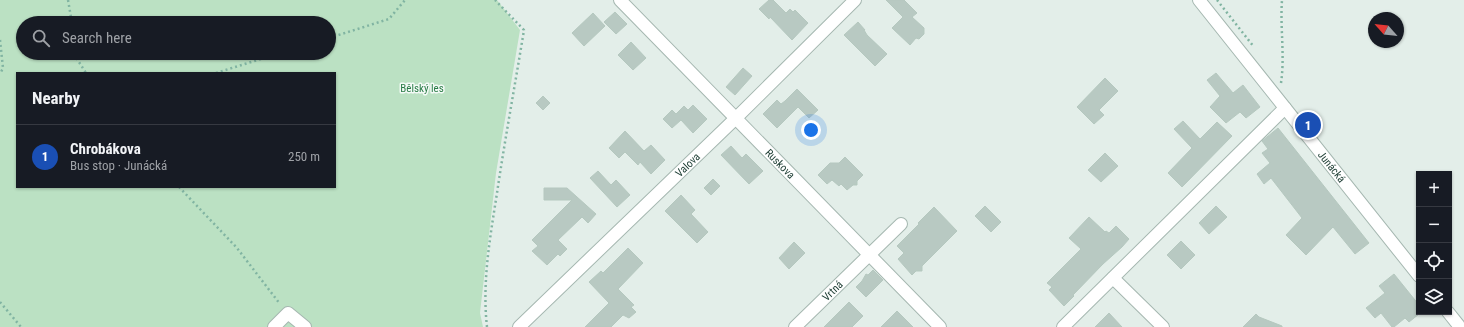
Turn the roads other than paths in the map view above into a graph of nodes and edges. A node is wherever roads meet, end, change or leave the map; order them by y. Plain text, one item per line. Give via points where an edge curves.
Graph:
1 (620, 0) edge
2 (855, 0) edge
3 (1199, 0) edge
4 (1285, 108) junction
5 (736, 118) junction
6 (901, 224) dead end
7 (870, 255) junction
8 (1416, 272) edge
9 (1113, 278) junction
10 (1450, 315) edge
11 (274, 327) edge
12 (305, 327) edge
13 (519, 327) edge
14 (796, 327) edge
15 (940, 327) edge
16 (1063, 327) edge
17 (1163, 327) edge
18 (1460, 327) edge

1 - 5 street, Ruskova
2 - 5 street, Valova
3 - 4 street, Junácká
4 - 8 street, Junácká
4 - 9 street
5 - 7 street, Ruskova
5 - 13 street, Valova
6 - 7 street, Vrtná
7 - 14 street, Vrtná
7 - 15 street, Ruskova
9 - 16 street
9 - 17 street
10 - 18 street
11 - 12 street via 288,313

